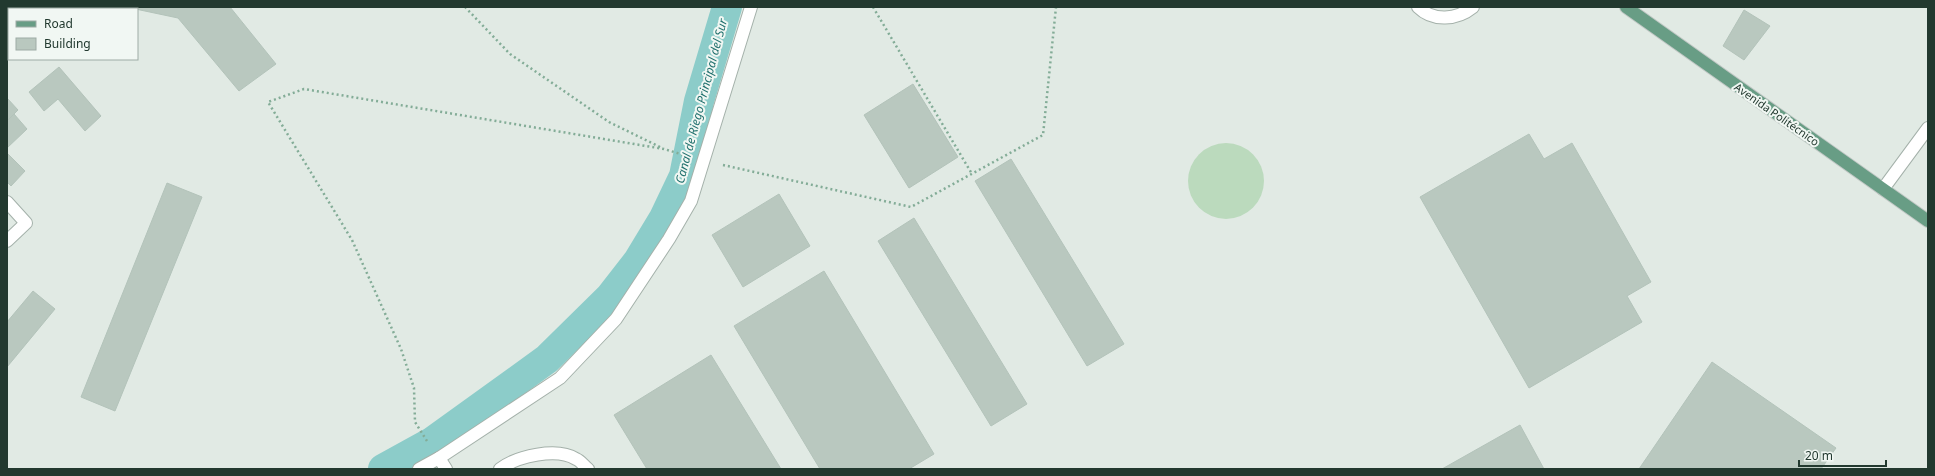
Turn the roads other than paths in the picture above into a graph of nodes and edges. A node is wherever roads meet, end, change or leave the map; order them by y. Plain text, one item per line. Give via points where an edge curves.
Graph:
1 (751, 7) edge
2 (1418, 7) edge
3 (1473, 7) edge
4 (1626, 7) edge
5 (1928, 128) edge
6 (1883, 189) junction
7 (7, 202) edge
8 (1928, 221) edge
9 (7, 241) edge
10 (439, 458) junction
11 (419, 469) edge
12 (446, 469) edge
13 (500, 469) edge
14 (588, 469) edge

1 - 10 street via 691,201 616,319 560,378
2 - 3 street via 1430,15 1441,17 1460,15
4 - 6 main road, Avenida Politécnico
5 - 6 street
6 - 8 main road, Avenida Politécnico
7 - 9 street via 26,223
10 - 11 street
10 - 12 street
13 - 14 street via 509,462 548,452 576,458

